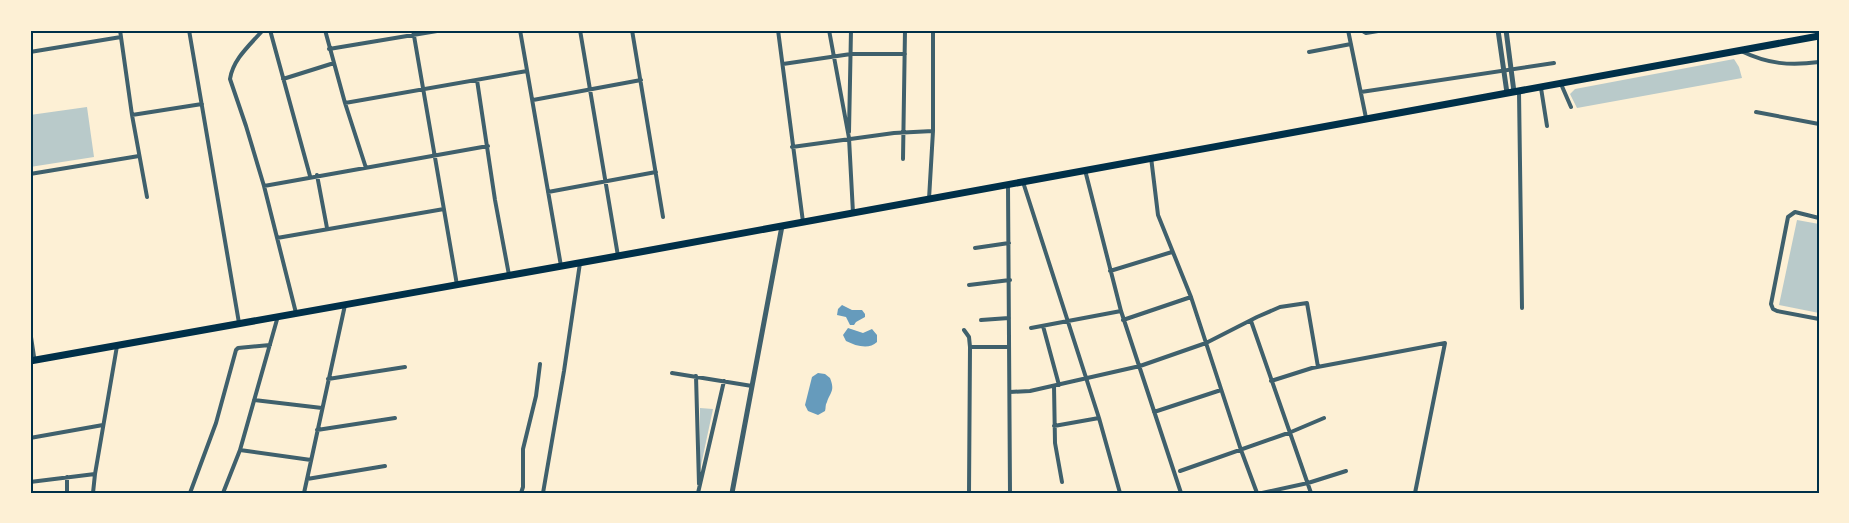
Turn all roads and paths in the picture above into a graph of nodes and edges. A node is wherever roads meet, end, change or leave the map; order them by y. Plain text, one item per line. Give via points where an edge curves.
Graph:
1 (120, 30) edge
2 (189, 30) edge
3 (263, 30) edge
4 (270, 30) edge
5 (325, 30) edge
6 (443, 30) edge
7 (520, 30) edge
8 (580, 30) edge
9 (632, 30) edge
10 (778, 30) edge
11 (829, 30) edge
12 (851, 30) edge
13 (905, 30) edge
14 (933, 30) edge
15 (1348, 30) edge
16 (1361, 30) edge
17 (1384, 30) edge
18 (1498, 30) edge
19 (1506, 30) edge
20 (413, 32) edge
21 (1819, 36) edge
22 (121, 37) junction
23 (1351, 44) junction
24 (329, 49) junction
25 (1741, 51) junction
26 (30, 52) edge
27 (1309, 52) dead end
28 (851, 54) junction
29 (905, 54) junction
30 (833, 57) junction
31 (1819, 62) edge
32 (334, 63) junction
33 (1554, 63) dead end
34 (783, 64) junction
35 (1511, 69) junction
36 (1503, 70) junction
37 (527, 71) junction
38 (283, 79) junction
39 (477, 80) junction
40 (641, 80) junction
41 (1560, 84) junction
42 (1541, 87) junction
43 (590, 89) junction
44 (423, 90) junction
45 (1361, 92) junction
46 (1513, 92) junction
47 (533, 100) junction
48 (345, 103) junction
49 (202, 104) junction
50 (1571, 106) dead end
51 (1756, 112) dead end
52 (132, 115) junction
53 (1366, 119) junction
54 (1819, 124) edge
55 (1547, 126) dead end
56 (933, 131) junction
57 (903, 132) junction
58 (849, 138) junction
59 (488, 146) junction
60 (792, 147) junction
61 (139, 156) junction
62 (434, 156) junction
63 (1151, 157) junction
64 (903, 159) dead end
65 (366, 168) junction
66 (1085, 170) junction
67 (656, 172) junction
68 (30, 174) edge
69 (318, 175) junction
70 (310, 177) junction
71 (606, 182) junction
72 (1023, 182) junction
73 (1008, 184) junction
74 (264, 186) junction
75 (548, 192) junction
76 (147, 197) dead end
77 (929, 199) junction
78 (444, 209) junction
79 (853, 213) junction
80 (663, 216) dead end
81 (1819, 218) edge
82 (803, 222) junction
83 (782, 226) junction
84 (327, 228) junction
85 (277, 238) junction
86 (1009, 243) junction
87 (975, 248) dead end
88 (1172, 252) junction
89 (618, 256) junction
90 (580, 262) junction
91 (561, 266) junction
92 (1110, 271) junction
93 (509, 275) junction
94 (1010, 280) junction
95 (456, 285) junction
96 (969, 285) dead end
97 (1191, 297) junction
98 (345, 304) junction
99 (1522, 308) dead end
100 (1121, 311) junction
101 (296, 313) junction
102 (278, 316) junction
103 (1009, 318) junction
104 (981, 320) dead end
105 (1123, 320) junction
106 (1819, 320) edge
107 (1251, 321) junction
108 (1069, 322) junction
109 (239, 323) junction
110 (1043, 326) junction
111 (1031, 328) dead end
112 (964, 330) dead end
113 (30, 334) edge
114 (1206, 343) junction
115 (118, 345) junction
116 (270, 345) junction
117 (970, 347) junction
118 (1009, 347) junction
119 (32, 361) edge
120 (540, 364) dead end
121 (1140, 366) junction
122 (405, 367) dead end
123 (1318, 367) junction
124 (672, 373) dead end
125 (696, 376) junction
126 (1086, 378) junction
127 (328, 379) junction
128 (724, 381) junction
129 (1271, 381) junction
130 (1057, 385) junction
131 (752, 386) junction
132 (1221, 390) junction
133 (1010, 392) junction
134 (254, 400) junction
135 (322, 408) junction
136 (1154, 412) junction
137 (395, 418) dead end
138 (1099, 418) junction
139 (1324, 418) dead end
140 (103, 425) junction
141 (1054, 426) junction
142 (318, 430) junction
143 (1291, 432) junction
144 (30, 438) edge
145 (240, 450) junction
146 (1241, 450) junction
147 (311, 460) junction
148 (385, 466) dead end
149 (1180, 471) dead end
150 (1346, 471) dead end
151 (95, 474) junction
152 (68, 477) junction
153 (307, 479) junction
154 (30, 482) edge
155 (1062, 482) dead end
156 (1308, 483) junction
157 (699, 487) junction
158 (67, 493) edge
159 (93, 493) edge
160 (190, 493) edge
161 (223, 493) edge
162 (304, 493) edge
163 (520, 493) edge
164 (543, 493) edge
165 (698, 493) edge
166 (732, 493) edge
167 (969, 493) edge
168 (1010, 493) edge
169 (1120, 493) edge
170 (1181, 493) edge
171 (1257, 493) edge
172 (1262, 493) edge
173 (1311, 493) edge
174 (1416, 493) edge

1 - 22 street
2 - 49 street
3 - 74 street via 235,63 230,79
4 - 38 street
5 - 24 street
6 - 20 street
7 - 37 street
8 - 43 street
9 - 40 street
10 - 34 street
11 - 30 street
12 - 28 street
13 - 29 street
14 - 56 street
15 - 23 street
16 - 17 street
18 - 36 street
19 - 35 street
20 - 24 street
20 - 44 street
21 - 25 highway
22 - 26 street
22 - 52 street
23 - 27 street
23 - 45 street
24 - 32 street
25 - 31 street via 1782,64
25 - 41 highway
28 - 29 street
28 - 30 street
28 - 58 street
29 - 57 street
30 - 34 street
30 - 58 street
32 - 38 street
32 - 48 street
33 - 35 street
34 - 60 street
35 - 36 street
35 - 46 street
36 - 45 street
36 - 46 street
37 - 39 street
37 - 47 street
38 - 70 street
39 - 44 street
39 - 59 street
40 - 43 street
40 - 67 street
41 - 42 highway
41 - 50 street
42 - 46 highway
42 - 55 street
43 - 47 street
43 - 71 street
44 - 48 street
44 - 62 street
45 - 53 street
46 - 53 highway
46 - 99 street
47 - 75 street
48 - 65 street
49 - 52 street
49 - 109 street
51 - 54 street
52 - 61 street
53 - 63 highway
56 - 57 street
56 - 77 street
57 - 58 street
57 - 64 street
58 - 60 street
58 - 79 street
59 - 62 street
59 - 93 street
60 - 82 street
61 - 68 street
61 - 76 street
62 - 65 street
62 - 78 street
63 - 66 highway
63 - 88 street via 1158,215
65 - 69 street
66 - 72 highway
66 - 92 street
67 - 71 street
67 - 80 street
69 - 70 street
69 - 84 street
70 - 74 street
71 - 75 street
71 - 89 street
72 - 73 highway
72 - 108 street
73 - 77 highway
73 - 86 street
74 - 85 street
75 - 91 street
77 - 79 highway
78 - 84 street
78 - 95 street
79 - 82 highway
81 - 106 street via 1795,212 1788,217 1771,304 1777,311
82 - 83 highway
83 - 89 highway
83 - 131 street
84 - 85 street
85 - 101 street
86 - 87 street
86 - 94 street
88 - 92 street
88 - 97 street
89 - 90 highway
90 - 91 highway
90 - 164 street
91 - 93 highway
92 - 100 street
93 - 95 highway
94 - 96 street
94 - 103 street
95 - 98 highway
97 - 105 street
97 - 114 street
98 - 101 highway
98 - 127 street
100 - 105 street
100 - 108 street
101 - 102 highway
102 - 109 highway
102 - 116 street
103 - 104 street
103 - 118 street
105 - 121 street
107 - 114 street
107 - 123 street via 1280,307 1307,303
107 - 129 street
108 - 110 street
108 - 126 street
109 - 115 highway
110 - 111 street
110 - 130 street
112 - 117 street
113 - 119 street
114 - 121 street
114 - 132 street
115 - 119 highway
115 - 140 street
116 - 134 street
116 - 160 street via 236,350 216,423
117 - 118 street
117 - 167 street
118 - 133 street
120 - 163 street
121 - 126 street
121 - 136 street
122 - 127 street
123 - 129 street
123 - 174 street via 1445,343
124 - 125 street
125 - 128 street
125 - 157 street
126 - 130 street
126 - 138 street
127 - 135 street
128 - 131 street
128 - 157 street
129 - 143 street
130 - 133 street
130 - 141 street
131 - 166 street
132 - 136 street
132 - 146 street
133 - 168 street
134 - 135 street
134 - 145 street
135 - 142 street
136 - 170 street
137 - 142 street
138 - 141 street
138 - 169 street
139 - 143 street
140 - 144 street
140 - 151 street
141 - 155 street
142 - 147 street
143 - 146 street
143 - 156 street
145 - 147 street
145 - 161 street
146 - 149 street
146 - 171 street
147 - 153 street
148 - 153 street
150 - 156 street
151 - 152 street
151 - 159 street
152 - 154 street
152 - 158 street
153 - 162 street
156 - 172 street
156 - 173 street
157 - 165 street

